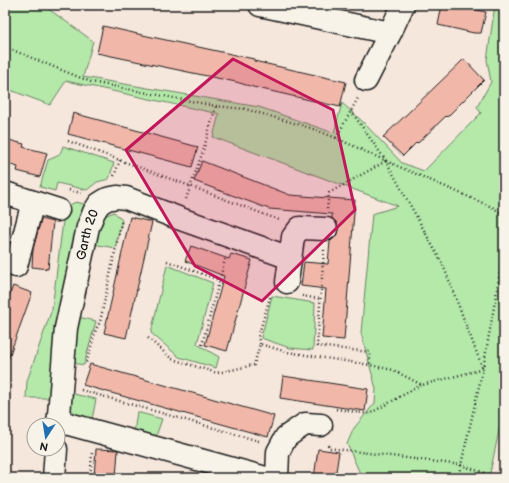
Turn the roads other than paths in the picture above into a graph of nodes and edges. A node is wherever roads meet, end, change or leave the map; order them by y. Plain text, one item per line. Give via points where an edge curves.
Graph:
1 (260, 5) edge
2 (403, 5) edge
3 (390, 33) junction
4 (366, 80) road end
5 (5, 193) edge
6 (34, 202) junction
7 (58, 210) road end
8 (326, 230) road end
9 (290, 258) junction
10 (16, 266) dead end
11 (286, 290) road end
12 (59, 417) edge
13 (321, 425) road end
14 (66, 426) edge
15 (55, 457) edge
16 (54, 478) edge
17 (266, 478) edge
18 (277, 478) edge

1 - 3 street
2 - 3 street
3 - 4 street
5 - 6 street
6 - 7 street
6 - 10 street
8 - 9 street via 300,228 293,237
9 - 11 street
9 - 12 street, Garth 20 via 117,198 99,204 88,227 66,328
13 - 18 street via 305,424 286,437 278,452
14 - 17 street, Garth 20
15 - 16 street

